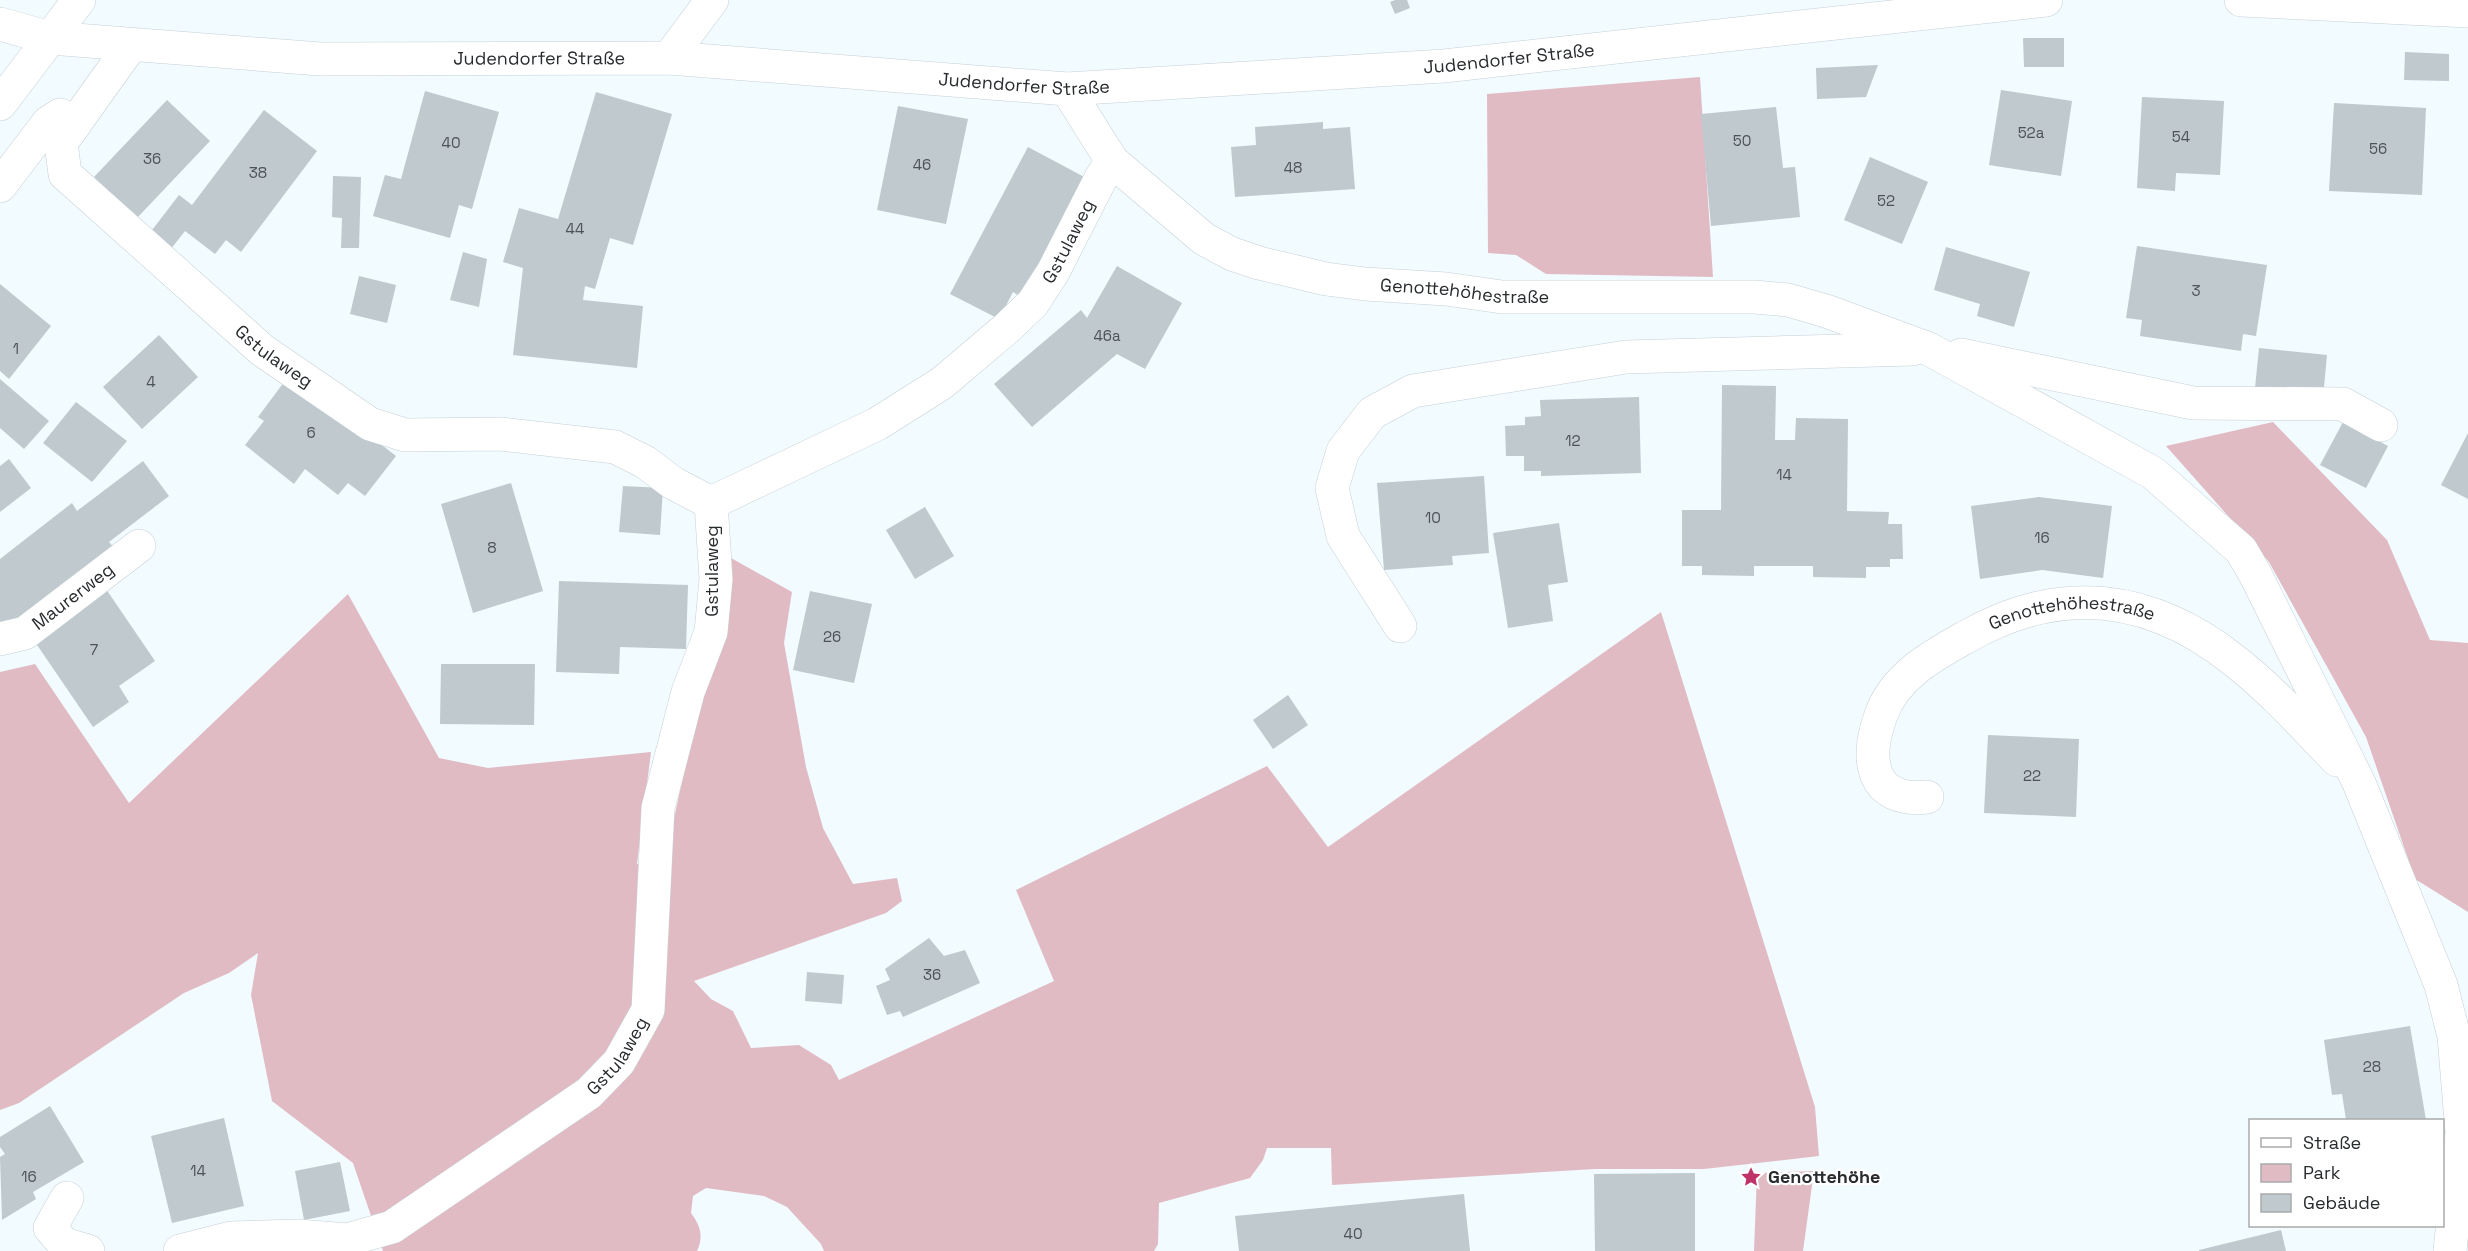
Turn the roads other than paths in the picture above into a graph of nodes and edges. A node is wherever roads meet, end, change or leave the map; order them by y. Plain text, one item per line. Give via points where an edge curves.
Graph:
1 (79, 0) edge
2 (712, 0) edge
3 (2046, 0) edge
4 (2241, 0) edge
5 (2468, 10) edge
6 (0, 24) edge
7 (50, 38) junction
8 (131, 45) junction
9 (669, 58) junction
10 (1067, 89) junction
11 (0, 104) edge
12 (75, 124) junction
13 (1112, 161) junction
14 (0, 186) edge
15 (1929, 349) junction
16 (2381, 425) dead end
17 (711, 503) junction
18 (139, 546) dead end
19 (1400, 626) dead end
20 (0, 639) edge
21 (2360, 783) junction
22 (1928, 797) dead end
23 (67, 1198) dead end
24 (88, 1251) edge
25 (180, 1251) edge
26 (2450, 1251) edge

1 - 7 street
2 - 9 street
3 - 10 street, Judendorfer Straße via 1444,66
4 - 5 street
6 - 7 street, Judendorfer Straße
7 - 8 street, Judendorfer Straße
7 - 11 street
8 - 9 street, Judendorfer Straße via 332,60
8 - 12 street, Gstulaweg
9 - 10 street, Judendorfer Straße
10 - 13 street, Genottehöhestraße
12 - 14 street via 60,115 48,123
12 - 17 street, Gstulaweg via 62,142 65,174 262,350 370,424 405,435 501,434 615,447
13 - 15 street, Genottehöhestraße via 1212,244 1245,259 1289,270 1365,285 1446,289 1502,297 1788,300
13 - 17 street, Gstulaweg via 1033,303 942,383 877,424
15 - 16 street, Genottehöhestraße via 2193,403 2343,404
15 - 19 street, Genottehöhestraße via 1626,357 1413,391 1372,413 1343,450 1332,488 1344,536
15 - 21 street, Genottehöhestraße via 2153,473 2241,550
17 - 25 street, Gstulaweg via 716,579 711,632 688,692 658,808 648,1010 619,1062 589,1093 392,1227 347,1239 231,1238
18 - 20 street, Maurerweg via 25,633
21 - 22 street, Genottehöhestraße via 2268,689 2210,642 2135,609 2070,602 2043,605 1980,628 1932,656 1892,693 1873,746 1872,765 1887,790 1900,797
21 - 26 street, Genottehöhestraße via 2441,985 2454,1036 2462,1133
23 - 24 street via 50,1228 64,1244

